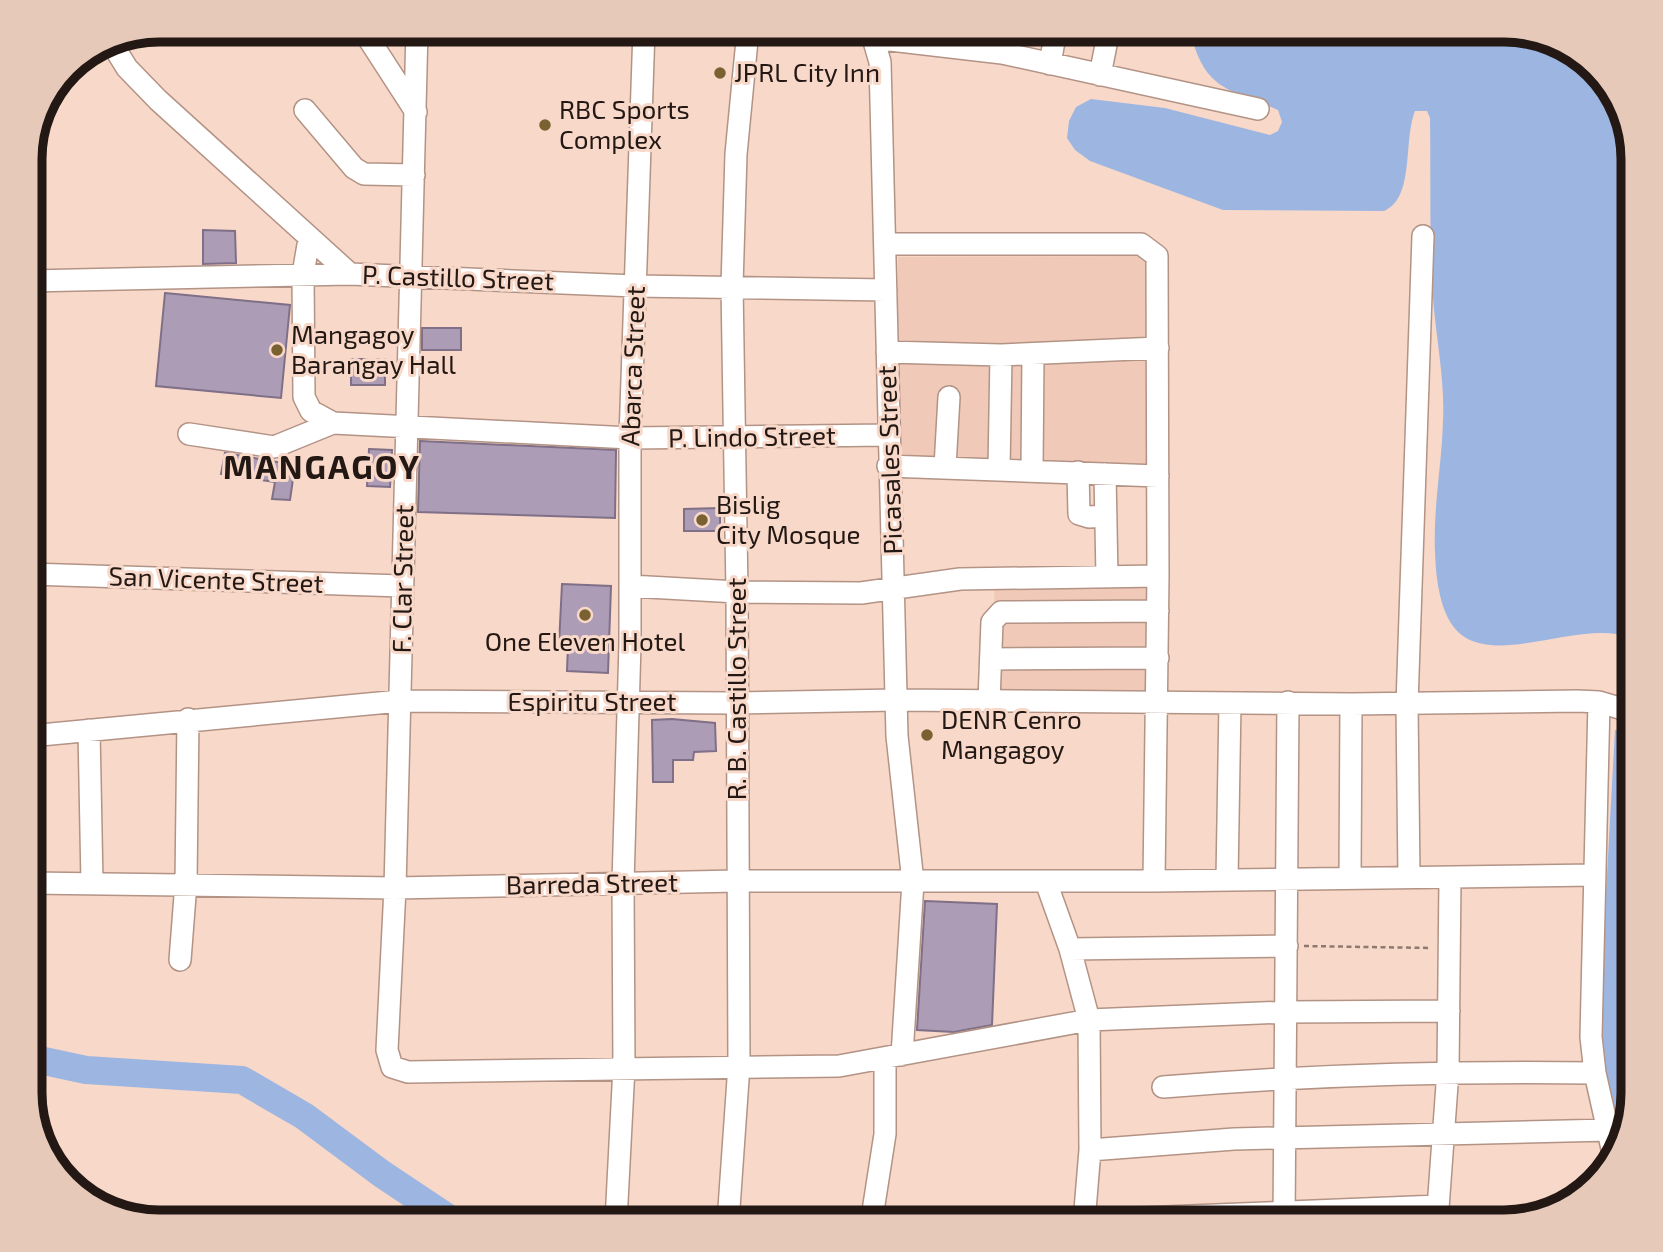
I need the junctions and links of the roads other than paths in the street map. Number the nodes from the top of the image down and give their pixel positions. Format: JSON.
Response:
{"nodes":[{"id":1,"x":371,"y":42,"type":"edge"},
{"id":2,"x":417,"y":42,"type":"edge"},
{"id":3,"x":644,"y":42,"type":"edge"},
{"id":4,"x":747,"y":42,"type":"edge"},
{"id":5,"x":871,"y":42,"type":"edge"},
{"id":6,"x":924,"y":42,"type":"edge"},
{"id":7,"x":1004,"y":42,"type":"edge"},
{"id":8,"x":1054,"y":42,"type":"edge"},
{"id":9,"x":1107,"y":42,"type":"edge"},
{"id":10,"x":116,"y":50,"type":"edge"},
{"id":11,"x":1002,"y":53,"type":"junction"},
{"id":12,"x":1050,"y":64,"type":"junction"},
{"id":13,"x":1100,"y":75,"type":"junction"},
{"id":14,"x":1258,"y":109,"type":"dead end"},
{"id":15,"x":305,"y":110,"type":"dead end"},
{"id":16,"x":416,"y":112,"type":"junction"},
{"id":17,"x":414,"y":175,"type":"junction"},
{"id":18,"x":1423,"y":236,"type":"dead end"},
{"id":19,"x":309,"y":240,"type":"junction"},
{"id":20,"x":887,"y":244,"type":"junction"},
{"id":21,"x":303,"y":274,"type":"junction"},
{"id":22,"x":350,"y":274,"type":"junction"},
{"id":23,"x":411,"y":275,"type":"junction"},
{"id":24,"x":42,"y":281,"type":"edge"},
{"id":25,"x":635,"y":286,"type":"junction"},
{"id":26,"x":732,"y":286,"type":"junction"},
{"id":27,"x":886,"y":290,"type":"junction"},
{"id":28,"x":1158,"y":348,"type":"junction"},
{"id":29,"x":887,"y":352,"type":"junction"},
{"id":30,"x":1033,"y":354,"type":"junction"},
{"id":31,"x":1002,"y":355,"type":"junction"},
{"id":32,"x":949,"y":397,"type":"dead end"},
{"id":33,"x":333,"y":423,"type":"junction"},
{"id":34,"x":406,"y":426,"type":"junction"},
{"id":35,"x":189,"y":434,"type":"dead end"},
{"id":36,"x":888,"y":435,"type":"junction"},
{"id":37,"x":631,"y":438,"type":"junction"},
{"id":38,"x":736,"y":439,"type":"junction"},
{"id":39,"x":888,"y":466,"type":"junction"},
{"id":40,"x":946,"y":467,"type":"junction"},
{"id":41,"x":999,"y":469,"type":"junction"},
{"id":42,"x":1032,"y":470,"type":"junction"},
{"id":43,"x":1078,"y":472,"type":"junction"},
{"id":44,"x":1105,"y":474,"type":"junction"},
{"id":45,"x":1158,"y":476,"type":"junction"},
{"id":46,"x":1106,"y":516,"type":"junction"},
{"id":47,"x":42,"y":573,"type":"edge"},
{"id":48,"x":1158,"y":576,"type":"junction"},
{"id":49,"x":1107,"y":577,"type":"junction"},
{"id":50,"x":402,"y":586,"type":"junction"},
{"id":51,"x":630,"y":586,"type":"junction"},
{"id":52,"x":894,"y":589,"type":"junction"},
{"id":53,"x":737,"y":592,"type":"junction"},
{"id":54,"x":1158,"y":611,"type":"junction"},
{"id":55,"x":1158,"y":658,"type":"junction"},
{"id":56,"x":991,"y":659,"type":"junction"},
{"id":57,"x":895,"y":700,"type":"junction"},
{"id":58,"x":400,"y":701,"type":"junction"},
{"id":59,"x":989,"y":701,"type":"junction"},
{"id":60,"x":629,"y":702,"type":"junction"},
{"id":61,"x":1156,"y":702,"type":"junction"},
{"id":62,"x":1288,"y":702,"type":"junction"},
{"id":63,"x":1599,"y":702,"type":"junction"},
{"id":64,"x":736,"y":703,"type":"junction"},
{"id":65,"x":1230,"y":703,"type":"junction"},
{"id":66,"x":1351,"y":704,"type":"junction"},
{"id":67,"x":1407,"y":704,"type":"junction"},
{"id":68,"x":1621,"y":708,"type":"edge"},
{"id":69,"x":188,"y":719,"type":"junction"},
{"id":70,"x":89,"y":730,"type":"junction"},
{"id":71,"x":42,"y":735,"type":"edge"},
{"id":72,"x":1594,"y":875,"type":"junction"},
{"id":73,"x":1409,"y":877,"type":"junction"},
{"id":74,"x":1350,"y":878,"type":"junction"},
{"id":75,"x":1450,"y":878,"type":"junction"},
{"id":76,"x":1227,"y":879,"type":"junction"},
{"id":77,"x":1288,"y":879,"type":"junction"},
{"id":78,"x":737,"y":881,"type":"junction"},
{"id":79,"x":1154,"y":881,"type":"junction"},
{"id":80,"x":913,"y":882,"type":"junction"},
{"id":81,"x":1046,"y":882,"type":"junction"},
{"id":82,"x":42,"y":883,"type":"edge"},
{"id":83,"x":93,"y":883,"type":"junction"},
{"id":84,"x":186,"y":883,"type":"junction"},
{"id":85,"x":623,"y":883,"type":"junction"},
{"id":86,"x":395,"y":888,"type":"junction"},
{"id":87,"x":1287,"y":946,"type":"junction"},
{"id":88,"x":1070,"y":949,"type":"junction"},
{"id":89,"x":180,"y":960,"type":"dead end"},
{"id":90,"x":1449,"y":1011,"type":"junction"},
{"id":91,"x":1287,"y":1012,"type":"junction"},
{"id":92,"x":1089,"y":1020,"type":"junction"},
{"id":93,"x":894,"y":1057,"type":"junction"},
{"id":94,"x":739,"y":1066,"type":"junction"},
{"id":95,"x":624,"y":1067,"type":"junction"},
{"id":96,"x":1448,"y":1071,"type":"junction"},
{"id":97,"x":1595,"y":1073,"type":"junction"},
{"id":98,"x":1286,"y":1076,"type":"junction"},
{"id":99,"x":1163,"y":1087,"type":"dead end"},
{"id":100,"x":1609,"y":1130,"type":"junction"},
{"id":101,"x":1444,"y":1132,"type":"junction"},
{"id":102,"x":1286,"y":1138,"type":"junction"},
{"id":103,"x":1611,"y":1141,"type":"edge"},
{"id":104,"x":1090,"y":1150,"type":"junction"},
{"id":105,"x":617,"y":1210,"type":"edge"},
{"id":106,"x":729,"y":1210,"type":"edge"},
{"id":107,"x":873,"y":1210,"type":"edge"},
{"id":108,"x":1085,"y":1210,"type":"edge"},
{"id":109,"x":1284,"y":1210,"type":"edge"},
{"id":110,"x":1438,"y":1210,"type":"edge"}],
"edges":[{"from":1,"to":16,"type":"street"},
{"from":2,"to":16,"type":"street","name":"F. Clar Street"},
{"from":3,"to":25,"type":"street","name":"Abarca Street"},
{"from":4,"to":26,"type":"street","name":"R. B. Castillo Street"},
{"from":5,"to":20,"type":"street","name":"Picasales Street"},
{"from":6,"to":11,"type":"street"},
{"from":7,"to":11,"type":"street"},
{"from":8,"to":12,"type":"street"},
{"from":9,"to":13,"type":"street"},
{"from":10,"to":19,"type":"street"},
{"from":11,"to":12,"type":"street"},
{"from":12,"to":13,"type":"street"},
{"from":13,"to":14,"type":"street"},
{"from":15,"to":17,"type":"street"},
{"from":16,"to":17,"type":"street","name":"F. Clar Street"},
{"from":17,"to":23,"type":"street","name":"F. Clar Street"},
{"from":18,"to":67,"type":"street"},
{"from":19,"to":21,"type":"street"},
{"from":19,"to":22,"type":"street"},
{"from":20,"to":27,"type":"street","name":"Picasales Street"},
{"from":20,"to":28,"type":"street"},
{"from":21,"to":22,"type":"street","name":"P. Castillo Street"},
{"from":21,"to":24,"type":"street","name":"P. Castillo Street"},
{"from":21,"to":33,"type":"street"},
{"from":22,"to":23,"type":"street","name":"P. Castillo Street"},
{"from":23,"to":25,"type":"street","name":"P. Castillo Street"},
{"from":23,"to":34,"type":"street","name":"F. Clar Street"},
{"from":25,"to":26,"type":"street","name":"P. Castillo Street"},
{"from":25,"to":37,"type":"street","name":"Abarca Street"},
{"from":26,"to":27,"type":"street","name":"P. Castillo Street"},
{"from":26,"to":38,"type":"street","name":"R. B. Castillo Street"},
{"from":27,"to":29,"type":"street","name":"Picasales Street"},
{"from":28,"to":30,"type":"street"},
{"from":28,"to":45,"type":"street"},
{"from":29,"to":31,"type":"street"},
{"from":29,"to":36,"type":"street","name":"Picasales Street"},
{"from":30,"to":31,"type":"street"},
{"from":30,"to":42,"type":"street"},
{"from":31,"to":41,"type":"street"},
{"from":32,"to":40,"type":"street"},
{"from":33,"to":34,"type":"street","name":"P. Lindo Street"},
{"from":33,"to":35,"type":"street"},
{"from":34,"to":37,"type":"street","name":"P. Lindo Street"},
{"from":34,"to":50,"type":"street","name":"F. Clar Street"},
{"from":36,"to":38,"type":"street","name":"P. Lindo Street"},
{"from":36,"to":39,"type":"street","name":"Picasales Street"},
{"from":37,"to":38,"type":"street","name":"P. Lindo Street"},
{"from":37,"to":51,"type":"street","name":"Abarca Street"},
{"from":38,"to":53,"type":"street","name":"R. B. Castillo Street"},
{"from":39,"to":40,"type":"street"},
{"from":39,"to":52,"type":"street","name":"Picasales Street"},
{"from":40,"to":41,"type":"street"},
{"from":41,"to":42,"type":"street"},
{"from":42,"to":43,"type":"street"},
{"from":43,"to":44,"type":"street"},
{"from":43,"to":46,"type":"street"},
{"from":44,"to":45,"type":"street"},
{"from":44,"to":46,"type":"street"},
{"from":45,"to":48,"type":"street"},
{"from":46,"to":49,"type":"street"},
{"from":47,"to":50,"type":"street","name":"San Vicente Street"},
{"from":48,"to":49,"type":"street"},
{"from":48,"to":54,"type":"street"},
{"from":49,"to":52,"type":"street"},
{"from":50,"to":58,"type":"street","name":"F. Clar Street"},
{"from":51,"to":53,"type":"street"},
{"from":51,"to":60,"type":"street","name":"Abarca Street"},
{"from":52,"to":53,"type":"street"},
{"from":52,"to":57,"type":"street","name":"Picasales Street"},
{"from":53,"to":64,"type":"street","name":"R. B. Castillo Street"},
{"from":54,"to":55,"type":"street"},
{"from":54,"to":56,"type":"street"},
{"from":55,"to":56,"type":"street"},
{"from":55,"to":61,"type":"street"},
{"from":56,"to":59,"type":"street"},
{"from":57,"to":59,"type":"street","name":"Espiritu Street"},
{"from":57,"to":64,"type":"street","name":"Espiritu Street"},
{"from":57,"to":80,"type":"street","name":"Picasales Street"},
{"from":58,"to":60,"type":"street","name":"Espiritu Street"},
{"from":58,"to":69,"type":"street","name":"Espiritu Street"},
{"from":58,"to":86,"type":"street","name":"F. Clar Street"},
{"from":59,"to":61,"type":"street","name":"Espiritu Street"},
{"from":60,"to":64,"type":"street","name":"Espiritu Street"},
{"from":60,"to":85,"type":"street","name":"Abarca Street"},
{"from":61,"to":65,"type":"street","name":"Espiritu Street"},
{"from":61,"to":79,"type":"street"},
{"from":62,"to":65,"type":"street","name":"Espiritu Street"},
{"from":62,"to":66,"type":"street","name":"Espiritu Street"},
{"from":62,"to":77,"type":"street"},
{"from":63,"to":67,"type":"street","name":"Espiritu Street"},
{"from":63,"to":68,"type":"street","name":"Espiritu Street"},
{"from":63,"to":72,"type":"street"},
{"from":64,"to":78,"type":"street","name":"R. B. Castillo Street"},
{"from":65,"to":76,"type":"street"},
{"from":66,"to":67,"type":"street","name":"Espiritu Street"},
{"from":66,"to":74,"type":"street"},
{"from":67,"to":73,"type":"street"},
{"from":69,"to":70,"type":"street","name":"Espiritu Street"},
{"from":69,"to":84,"type":"street"},
{"from":70,"to":71,"type":"street","name":"Espiritu Street"},
{"from":70,"to":83,"type":"street"},
{"from":72,"to":75,"type":"street","name":"Barreda Street"},
{"from":72,"to":97,"type":"street"},
{"from":73,"to":74,"type":"street","name":"Barreda Street"},
{"from":73,"to":75,"type":"street","name":"Barreda Street"},
{"from":74,"to":77,"type":"street","name":"Barreda Street"},
{"from":75,"to":90,"type":"street"},
{"from":76,"to":77,"type":"street","name":"Barreda Street"},
{"from":76,"to":79,"type":"street","name":"Barreda Street"},
{"from":77,"to":87,"type":"street"},
{"from":78,"to":80,"type":"street","name":"Barreda Street"},
{"from":78,"to":85,"type":"street","name":"Barreda Street"},
{"from":78,"to":94,"type":"street","name":"R. B. Castillo Street"},
{"from":79,"to":81,"type":"street","name":"Barreda Street"},
{"from":80,"to":81,"type":"street","name":"Barreda Street"},
{"from":80,"to":93,"type":"street","name":"Picasales Street"},
{"from":81,"to":88,"type":"street"},
{"from":82,"to":83,"type":"street","name":"Barreda Street"},
{"from":83,"to":84,"type":"street","name":"Barreda Street"},
{"from":84,"to":86,"type":"street","name":"Barreda Street"},
{"from":84,"to":89,"type":"street"},
{"from":85,"to":86,"type":"street","name":"Barreda Street"},
{"from":85,"to":95,"type":"street","name":"Abarca Street"},
{"from":86,"to":95,"type":"street","name":"F. Clar Street"},
{"from":87,"to":88,"type":"street"},
{"from":87,"to":91,"type":"street"},
{"from":88,"to":92,"type":"street"},
{"from":90,"to":91,"type":"street"},
{"from":90,"to":96,"type":"street"},
{"from":91,"to":92,"type":"street"},
{"from":91,"to":98,"type":"street"},
{"from":92,"to":93,"type":"street"},
{"from":92,"to":104,"type":"street"},
{"from":93,"to":94,"type":"street"},
{"from":93,"to":107,"type":"street","name":"Picasales Street"},
{"from":94,"to":95,"type":"street"},
{"from":94,"to":106,"type":"street","name":"R. B. Castillo Street"},
{"from":95,"to":105,"type":"street","name":"Abarca Street"},
{"from":96,"to":97,"type":"street"},
{"from":96,"to":98,"type":"street"},
{"from":96,"to":101,"type":"street"},
{"from":97,"to":100,"type":"street"},
{"from":98,"to":99,"type":"street"},
{"from":98,"to":102,"type":"street"},
{"from":100,"to":101,"type":"street"},
{"from":100,"to":103,"type":"street"},
{"from":101,"to":102,"type":"street"},
{"from":101,"to":110,"type":"street"},
{"from":102,"to":104,"type":"street"},
{"from":102,"to":109,"type":"street"},
{"from":104,"to":108,"type":"street"}]}
